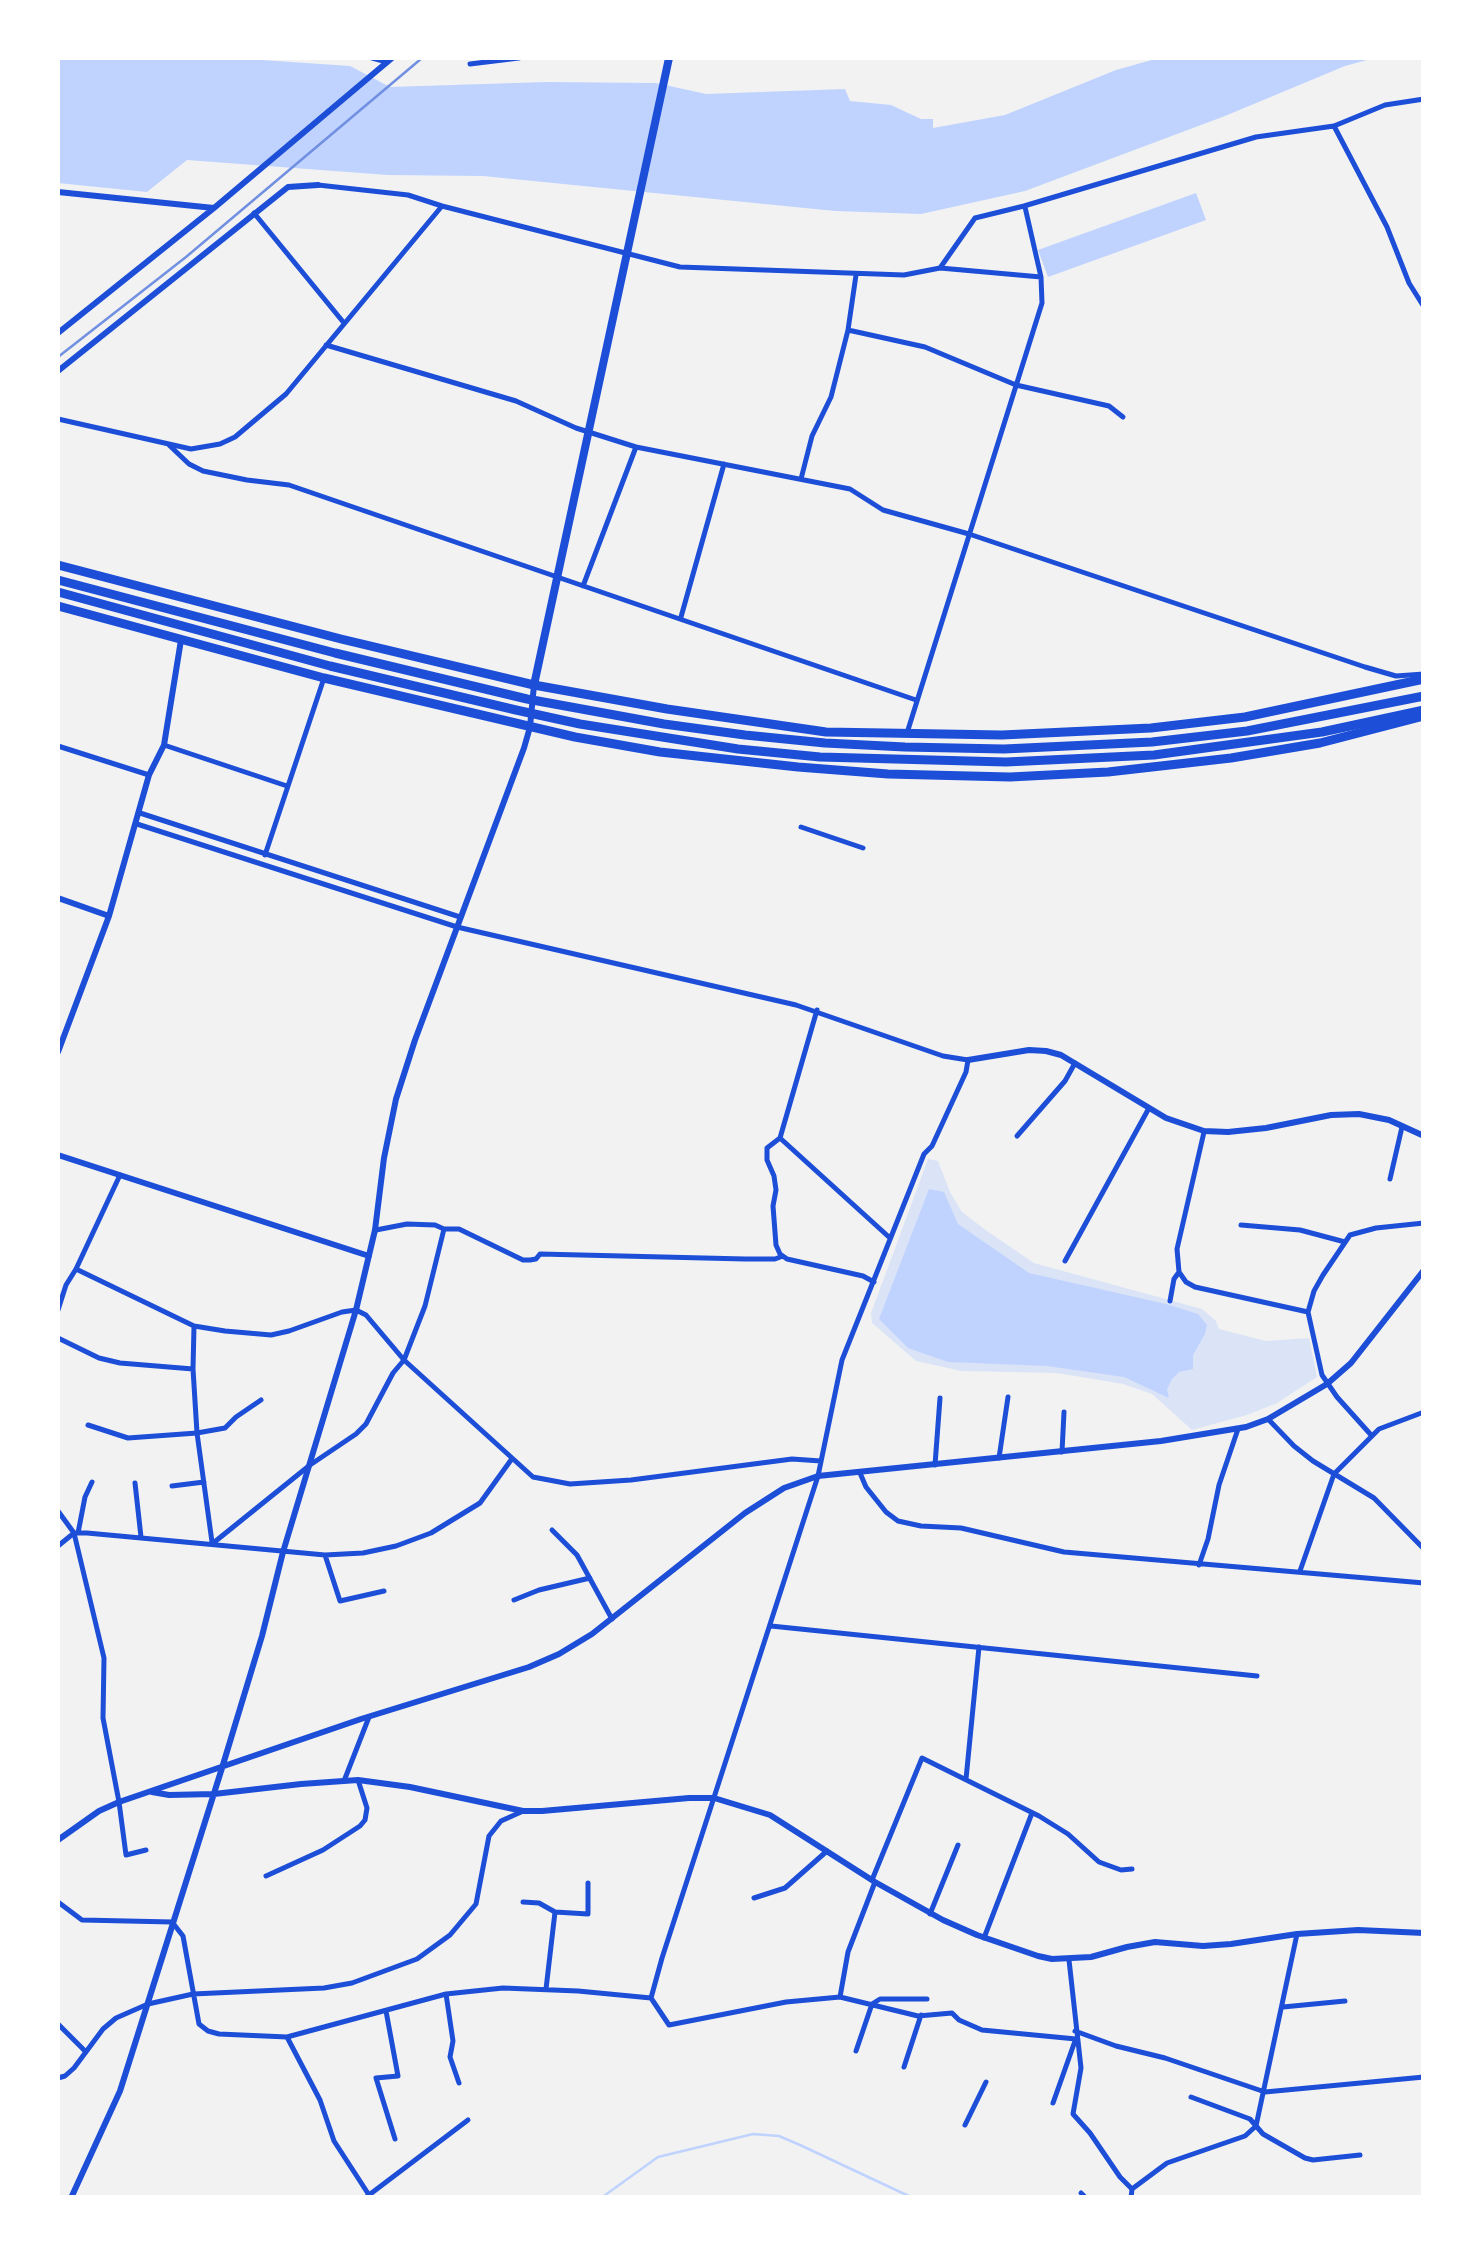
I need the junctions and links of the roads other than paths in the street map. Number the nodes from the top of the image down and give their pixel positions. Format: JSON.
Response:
{"nodes":[{"id":1,"x":372,"y":58,"type":"edge"},
{"id":2,"x":508,"y":58,"type":"edge"},
{"id":3,"x":519,"y":58,"type":"edge"},
{"id":4,"x":669,"y":59,"type":"edge"},
{"id":5,"x":389,"y":60,"type":"edge"},
{"id":6,"x":470,"y":64,"type":"dead end"},
{"id":7,"x":1424,"y":99,"type":"edge"},
{"id":8,"x":1334,"y":126,"type":"junction"},
{"id":9,"x":318,"y":185,"type":"joint"},
{"id":10,"x":58,"y":192,"type":"edge"},
{"id":11,"x":442,"y":206,"type":"junction"},
{"id":12,"x":1024,"y":206,"type":"junction"},
{"id":13,"x":214,"y":208,"type":"junction"},
{"id":14,"x":254,"y":214,"type":"junction"},
{"id":15,"x":627,"y":252,"type":"junction"},
{"id":16,"x":940,"y":268,"type":"junction"},
{"id":17,"x":856,"y":274,"type":"junction"},
{"id":18,"x":1041,"y":277,"type":"junction"},
{"id":19,"x":1424,"y":306,"type":"edge"},
{"id":20,"x":344,"y":324,"type":"junction"},
{"id":21,"x":848,"y":330,"type":"junction"},
{"id":22,"x":58,"y":333,"type":"edge"},
{"id":23,"x":326,"y":345,"type":"junction"},
{"id":24,"x":58,"y":371,"type":"edge"},
{"id":25,"x":1016,"y":385,"type":"junction"},
{"id":26,"x":1123,"y":417,"type":"dead end"},
{"id":27,"x":58,"y":419,"type":"edge"},
{"id":28,"x":589,"y":432,"type":"junction"},
{"id":29,"x":169,"y":445,"type":"junction"},
{"id":30,"x":636,"y":447,"type":"junction"},
{"id":31,"x":724,"y":464,"type":"junction"},
{"id":32,"x":801,"y":479,"type":"junction"},
{"id":33,"x":969,"y":534,"type":"junction"},
{"id":34,"x":58,"y":565,"type":"edge"},
{"id":35,"x":556,"y":577,"type":"junction"},
{"id":36,"x":58,"y":580,"type":"edge"},
{"id":37,"x":584,"y":586,"type":"junction"},
{"id":38,"x":58,"y":592,"type":"edge"},
{"id":39,"x":58,"y":606,"type":"edge"},
{"id":40,"x":681,"y":617,"type":"junction"},
{"id":41,"x":182,"y":640,"type":"junction"},
{"id":42,"x":1424,"y":677,"type":"edge"},
{"id":43,"x":324,"y":678,"type":"junction"},
{"id":44,"x":534,"y":685,"type":"junction"},
{"id":45,"x":1424,"y":696,"type":"edge"},
{"id":46,"x":916,"y":700,"type":"junction"},
{"id":47,"x":1424,"y":713,"type":"edge"},
{"id":48,"x":530,"y":727,"type":"junction"},
{"id":49,"x":908,"y":733,"type":"junction"},
{"id":50,"x":164,"y":745,"type":"junction"},
{"id":51,"x":58,"y":746,"type":"edge"},
{"id":52,"x":149,"y":775,"type":"junction"},
{"id":53,"x":287,"y":786,"type":"junction"},
{"id":54,"x":140,"y":814,"type":"junction"},
{"id":55,"x":136,"y":824,"type":"junction"},
{"id":56,"x":802,"y":826,"type":"dead end"},
{"id":57,"x":863,"y":848,"type":"dead end"},
{"id":58,"x":265,"y":855,"type":"junction"},
{"id":59,"x":262,"y":865,"type":"junction"},
{"id":60,"x":58,"y":898,"type":"edge"},
{"id":61,"x":109,"y":916,"type":"junction"},
{"id":62,"x":461,"y":917,"type":"junction"},
{"id":63,"x":457,"y":927,"type":"junction"},
{"id":64,"x":817,"y":1010,"type":"junction"},
{"id":65,"x":58,"y":1052,"type":"edge"},
{"id":66,"x":968,"y":1060,"type":"junction"},
{"id":67,"x":1075,"y":1063,"type":"junction"},
{"id":68,"x":1149,"y":1108,"type":"junction"},
{"id":69,"x":1402,"y":1126,"type":"junction"},
{"id":70,"x":1204,"y":1132,"type":"junction"},
{"id":71,"x":1017,"y":1136,"type":"dead end"},
{"id":72,"x":1424,"y":1136,"type":"edge"},
{"id":73,"x":780,"y":1138,"type":"junction"},
{"id":74,"x":58,"y":1155,"type":"edge"},
{"id":75,"x":120,"y":1175,"type":"junction"},
{"id":76,"x":1390,"y":1179,"type":"dead end"},
{"id":77,"x":1424,"y":1223,"type":"edge"},
{"id":78,"x":1241,"y":1225,"type":"dead end"},
{"id":79,"x":444,"y":1229,"type":"junction"},
{"id":80,"x":375,"y":1230,"type":"junction"},
{"id":81,"x":890,"y":1238,"type":"junction"},
{"id":82,"x":1345,"y":1242,"type":"junction"},
{"id":83,"x":369,"y":1256,"type":"junction"},
{"id":84,"x":782,"y":1256,"type":"junction"},
{"id":85,"x":1065,"y":1261,"type":"dead end"},
{"id":86,"x":76,"y":1269,"type":"junction"},
{"id":87,"x":1424,"y":1270,"type":"edge"},
{"id":88,"x":1180,"y":1272,"type":"junction"},
{"id":89,"x":874,"y":1282,"type":"junction"},
{"id":90,"x":1170,"y":1302,"type":"dead end"},
{"id":91,"x":58,"y":1310,"type":"edge"},
{"id":92,"x":356,"y":1310,"type":"junction"},
{"id":93,"x":1308,"y":1312,"type":"junction"},
{"id":94,"x":194,"y":1326,"type":"junction"},
{"id":95,"x":58,"y":1338,"type":"edge"},
{"id":96,"x":404,"y":1360,"type":"junction"},
{"id":97,"x":193,"y":1370,"type":"junction"},
{"id":98,"x":1327,"y":1384,"type":"junction"},
{"id":99,"x":1008,"y":1397,"type":"dead end"},
{"id":100,"x":940,"y":1398,"type":"dead end"},
{"id":101,"x":261,"y":1400,"type":"dead end"},
{"id":102,"x":1064,"y":1412,"type":"dead end"},
{"id":103,"x":1424,"y":1412,"type":"edge"},
{"id":104,"x":1268,"y":1419,"type":"junction"},
{"id":105,"x":88,"y":1425,"type":"dead end"},
{"id":106,"x":1238,"y":1429,"type":"junction"},
{"id":107,"x":197,"y":1433,"type":"junction"},
{"id":108,"x":1372,"y":1436,"type":"junction"},
{"id":109,"x":1062,"y":1452,"type":"junction"},
{"id":110,"x":998,"y":1458,"type":"junction"},
{"id":111,"x":512,"y":1460,"type":"junction"},
{"id":112,"x":820,"y":1461,"type":"junction"},
{"id":113,"x":310,"y":1465,"type":"junction"},
{"id":114,"x":935,"y":1465,"type":"junction"},
{"id":115,"x":860,"y":1473,"type":"junction"},
{"id":116,"x":1334,"y":1474,"type":"junction"},
{"id":117,"x":818,"y":1476,"type":"junction"},
{"id":118,"x":92,"y":1482,"type":"dead end"},
{"id":119,"x":204,"y":1482,"type":"junction"},
{"id":120,"x":135,"y":1484,"type":"dead end"},
{"id":121,"x":172,"y":1486,"type":"dead end"},
{"id":122,"x":58,"y":1512,"type":"edge"},
{"id":123,"x":552,"y":1530,"type":"dead end"},
{"id":124,"x":76,"y":1533,"type":"junction"},
{"id":125,"x":140,"y":1537,"type":"junction"},
{"id":126,"x":212,"y":1544,"type":"junction"},
{"id":127,"x":58,"y":1546,"type":"edge"},
{"id":128,"x":1424,"y":1548,"type":"edge"},
{"id":129,"x":283,"y":1552,"type":"junction"},
{"id":130,"x":324,"y":1555,"type":"junction"},
{"id":131,"x":1199,"y":1565,"type":"junction"},
{"id":132,"x":1300,"y":1571,"type":"junction"},
{"id":133,"x":590,"y":1578,"type":"junction"},
{"id":134,"x":1424,"y":1583,"type":"edge"},
{"id":135,"x":384,"y":1591,"type":"dead end"},
{"id":136,"x":514,"y":1600,"type":"dead end"},
{"id":137,"x":612,"y":1619,"type":"junction"},
{"id":138,"x":771,"y":1626,"type":"junction"},
{"id":139,"x":979,"y":1648,"type":"junction"},
{"id":140,"x":1257,"y":1676,"type":"dead end"},
{"id":141,"x":370,"y":1717,"type":"junction"},
{"id":142,"x":222,"y":1768,"type":"junction"},
{"id":143,"x":966,"y":1779,"type":"junction"},
{"id":144,"x":358,"y":1780,"type":"junction"},
{"id":145,"x":344,"y":1781,"type":"junction"},
{"id":146,"x":150,"y":1791,"type":"junction"},
{"id":147,"x":214,"y":1794,"type":"junction"},
{"id":148,"x":714,"y":1798,"type":"junction"},
{"id":149,"x":120,"y":1802,"type":"junction"},
{"id":150,"x":523,"y":1811,"type":"junction"},
{"id":151,"x":1032,"y":1812,"type":"junction"},
{"id":152,"x":58,"y":1840,"type":"edge"},
{"id":153,"x":958,"y":1845,"type":"dead end"},
{"id":154,"x":146,"y":1850,"type":"dead end"},
{"id":155,"x":827,"y":1851,"type":"junction"},
{"id":156,"x":1132,"y":1869,"type":"dead end"},
{"id":157,"x":266,"y":1876,"type":"dead end"},
{"id":158,"x":874,"y":1881,"type":"junction"},
{"id":159,"x":588,"y":1883,"type":"dead end"},
{"id":160,"x":754,"y":1898,"type":"dead end"},
{"id":161,"x":58,"y":1902,"type":"edge"},
{"id":162,"x":523,"y":1902,"type":"dead end"},
{"id":163,"x":555,"y":1912,"type":"junction"},
{"id":164,"x":930,"y":1914,"type":"junction"},
{"id":165,"x":172,"y":1922,"type":"junction"},
{"id":166,"x":1298,"y":1934,"type":"junction"},
{"id":167,"x":1424,"y":1934,"type":"edge"},
{"id":168,"x":984,"y":1938,"type":"junction"},
{"id":169,"x":1069,"y":1960,"type":"junction"},
{"id":170,"x":546,"y":1989,"type":"junction"},
{"id":171,"x":192,"y":1994,"type":"junction"},
{"id":172,"x":446,"y":1994,"type":"junction"},
{"id":173,"x":840,"y":1997,"type":"junction"},
{"id":174,"x":652,"y":1998,"type":"junction"},
{"id":175,"x":926,"y":1999,"type":"dead end"},
{"id":176,"x":1346,"y":2001,"type":"dead end"},
{"id":177,"x":148,"y":2004,"type":"junction"},
{"id":178,"x":872,"y":2004,"type":"junction"},
{"id":179,"x":1282,"y":2007,"type":"junction"},
{"id":180,"x":386,"y":2011,"type":"junction"},
{"id":181,"x":920,"y":2016,"type":"junction"},
{"id":182,"x":58,"y":2024,"type":"edge"},
{"id":183,"x":1076,"y":2035,"type":"junction"},
{"id":184,"x":287,"y":2037,"type":"junction"},
{"id":185,"x":856,"y":2051,"type":"dead end"},
{"id":186,"x":86,"y":2052,"type":"junction"},
{"id":187,"x":904,"y":2067,"type":"dead end"},
{"id":188,"x":1424,"y":2077,"type":"edge"},
{"id":189,"x":58,"y":2078,"type":"edge"},
{"id":190,"x":986,"y":2082,"type":"dead end"},
{"id":191,"x":459,"y":2083,"type":"dead end"},
{"id":192,"x":1265,"y":2092,"type":"junction"},
{"id":193,"x":1192,"y":2097,"type":"dead end"},
{"id":194,"x":1053,"y":2103,"type":"dead end"},
{"id":195,"x":468,"y":2120,"type":"dead end"},
{"id":196,"x":965,"y":2126,"type":"dead end"},
{"id":197,"x":1256,"y":2126,"type":"junction"},
{"id":198,"x":395,"y":2139,"type":"dead end"},
{"id":199,"x":1360,"y":2155,"type":"dead end"},
{"id":200,"x":1132,"y":2188,"type":"junction"},
{"id":201,"x":367,"y":2196,"type":"edge"},
{"id":202,"x":70,"y":2198,"type":"edge"},
{"id":203,"x":1131,"y":2198,"type":"edge"}],
"edges":[{"from":1,"to":5,"type":"street"},
{"from":2,"to":3,"type":"street"},
{"from":2,"to":6,"type":"street"},
{"from":4,"to":15,"type":"main road"},
{"from":5,"to":13,"type":"street"},
{"from":7,"to":8,"type":"street"},
{"from":8,"to":12,"type":"street"},
{"from":8,"to":19,"type":"street"},
{"from":9,"to":11,"type":"street"},
{"from":9,"to":14,"type":"street"},
{"from":10,"to":13,"type":"street"},
{"from":11,"to":15,"type":"street"},
{"from":11,"to":20,"type":"street"},
{"from":12,"to":16,"type":"street"},
{"from":12,"to":18,"type":"street"},
{"from":13,"to":22,"type":"street"},
{"from":14,"to":20,"type":"street"},
{"from":14,"to":24,"type":"street"},
{"from":15,"to":17,"type":"street"},
{"from":15,"to":28,"type":"main road"},
{"from":16,"to":17,"type":"street"},
{"from":16,"to":18,"type":"street"},
{"from":17,"to":21,"type":"street"},
{"from":18,"to":25,"type":"street"},
{"from":20,"to":23,"type":"street"},
{"from":21,"to":25,"type":"street"},
{"from":21,"to":32,"type":"street"},
{"from":23,"to":28,"type":"street"},
{"from":23,"to":29,"type":"street"},
{"from":25,"to":26,"type":"street"},
{"from":25,"to":33,"type":"street"},
{"from":27,"to":29,"type":"street"},
{"from":28,"to":30,"type":"street"},
{"from":28,"to":35,"type":"main road"},
{"from":29,"to":35,"type":"street"},
{"from":30,"to":31,"type":"street"},
{"from":30,"to":37,"type":"street"},
{"from":31,"to":32,"type":"street"},
{"from":31,"to":40,"type":"street"},
{"from":32,"to":33,"type":"street"},
{"from":33,"to":42,"type":"street"},
{"from":33,"to":46,"type":"street"},
{"from":34,"to":44,"type":"highway"},
{"from":35,"to":37,"type":"street"},
{"from":35,"to":44,"type":"main road"},
{"from":36,"to":45,"type":"highway"},
{"from":37,"to":40,"type":"street"},
{"from":38,"to":47,"type":"highway"},
{"from":39,"to":41,"type":"highway"},
{"from":40,"to":46,"type":"street"},
{"from":41,"to":43,"type":"highway"},
{"from":41,"to":50,"type":"street"},
{"from":42,"to":49,"type":"highway"},
{"from":43,"to":48,"type":"highway"},
{"from":43,"to":53,"type":"street"},
{"from":44,"to":48,"type":"street"},
{"from":44,"to":49,"type":"highway"},
{"from":46,"to":49,"type":"street"},
{"from":47,"to":48,"type":"highway"},
{"from":48,"to":62,"type":"street"},
{"from":50,"to":52,"type":"street"},
{"from":50,"to":53,"type":"street"},
{"from":51,"to":52,"type":"street"},
{"from":52,"to":54,"type":"street"},
{"from":53,"to":58,"type":"street"},
{"from":54,"to":55,"type":"street"},
{"from":54,"to":58,"type":"street"},
{"from":55,"to":59,"type":"street"},
{"from":55,"to":61,"type":"street"},
{"from":56,"to":57,"type":"street"},
{"from":58,"to":59,"type":"street"},
{"from":58,"to":62,"type":"street"},
{"from":59,"to":63,"type":"street"},
{"from":60,"to":61,"type":"street"},
{"from":61,"to":65,"type":"street"},
{"from":62,"to":63,"type":"street"},
{"from":63,"to":64,"type":"street"},
{"from":63,"to":80,"type":"street"},
{"from":64,"to":66,"type":"street"},
{"from":64,"to":73,"type":"street"},
{"from":66,"to":67,"type":"street"},
{"from":66,"to":81,"type":"street"},
{"from":67,"to":68,"type":"street"},
{"from":67,"to":71,"type":"street"},
{"from":68,"to":70,"type":"street"},
{"from":68,"to":85,"type":"street"},
{"from":69,"to":70,"type":"street"},
{"from":69,"to":72,"type":"street"},
{"from":69,"to":76,"type":"street"},
{"from":70,"to":88,"type":"street"},
{"from":73,"to":81,"type":"street"},
{"from":73,"to":84,"type":"street"},
{"from":74,"to":75,"type":"street"},
{"from":75,"to":83,"type":"street"},
{"from":75,"to":86,"type":"street"},
{"from":77,"to":82,"type":"street"},
{"from":78,"to":82,"type":"street"},
{"from":79,"to":80,"type":"street"},
{"from":79,"to":84,"type":"street"},
{"from":79,"to":96,"type":"street"},
{"from":80,"to":83,"type":"street"},
{"from":81,"to":89,"type":"street"},
{"from":82,"to":93,"type":"street"},
{"from":83,"to":92,"type":"street"},
{"from":84,"to":89,"type":"street"},
{"from":86,"to":91,"type":"street"},
{"from":86,"to":94,"type":"street"},
{"from":87,"to":98,"type":"street"},
{"from":88,"to":90,"type":"street"},
{"from":88,"to":93,"type":"street"},
{"from":89,"to":112,"type":"street"},
{"from":92,"to":94,"type":"street"},
{"from":92,"to":96,"type":"street"},
{"from":92,"to":113,"type":"street"},
{"from":93,"to":98,"type":"street"},
{"from":94,"to":97,"type":"street"},
{"from":95,"to":97,"type":"street"},
{"from":96,"to":111,"type":"street"},
{"from":96,"to":113,"type":"street"},
{"from":97,"to":107,"type":"street"},
{"from":98,"to":104,"type":"street"},
{"from":98,"to":108,"type":"street"},
{"from":99,"to":110,"type":"street"},
{"from":100,"to":114,"type":"street"},
{"from":101,"to":107,"type":"street"},
{"from":102,"to":109,"type":"street"},
{"from":103,"to":108,"type":"street"},
{"from":104,"to":106,"type":"street"},
{"from":104,"to":116,"type":"street"},
{"from":105,"to":107,"type":"street"},
{"from":106,"to":109,"type":"street"},
{"from":106,"to":131,"type":"street"},
{"from":107,"to":119,"type":"street"},
{"from":108,"to":116,"type":"street"},
{"from":109,"to":110,"type":"street"},
{"from":110,"to":114,"type":"street"},
{"from":111,"to":112,"type":"street"},
{"from":111,"to":130,"type":"street"},
{"from":112,"to":117,"type":"street"},
{"from":113,"to":126,"type":"street"},
{"from":113,"to":129,"type":"street"},
{"from":114,"to":115,"type":"street"},
{"from":115,"to":117,"type":"street"},
{"from":115,"to":131,"type":"street"},
{"from":116,"to":128,"type":"street"},
{"from":116,"to":132,"type":"street"},
{"from":117,"to":137,"type":"street"},
{"from":117,"to":138,"type":"street"},
{"from":118,"to":124,"type":"street"},
{"from":119,"to":121,"type":"street"},
{"from":119,"to":126,"type":"street"},
{"from":120,"to":125,"type":"street"},
{"from":122,"to":124,"type":"street"},
{"from":123,"to":133,"type":"street"},
{"from":124,"to":125,"type":"street"},
{"from":124,"to":127,"type":"street"},
{"from":124,"to":149,"type":"street"},
{"from":125,"to":126,"type":"street"},
{"from":126,"to":129,"type":"street"},
{"from":129,"to":130,"type":"street"},
{"from":129,"to":142,"type":"street"},
{"from":130,"to":135,"type":"street"},
{"from":131,"to":132,"type":"street"},
{"from":132,"to":134,"type":"street"},
{"from":133,"to":136,"type":"street"},
{"from":133,"to":137,"type":"street"},
{"from":137,"to":141,"type":"street"},
{"from":138,"to":139,"type":"street"},
{"from":138,"to":148,"type":"street"},
{"from":139,"to":140,"type":"street"},
{"from":139,"to":143,"type":"street"},
{"from":141,"to":142,"type":"street"},
{"from":141,"to":145,"type":"street"},
{"from":142,"to":146,"type":"street"},
{"from":142,"to":147,"type":"street"},
{"from":143,"to":151,"type":"street"},
{"from":143,"to":158,"type":"street"},
{"from":144,"to":145,"type":"street"},
{"from":144,"to":150,"type":"street"},
{"from":144,"to":157,"type":"street"},
{"from":145,"to":147,"type":"street"},
{"from":146,"to":147,"type":"street"},
{"from":146,"to":149,"type":"street"},
{"from":147,"to":165,"type":"street"},
{"from":148,"to":150,"type":"street"},
{"from":148,"to":155,"type":"street"},
{"from":148,"to":174,"type":"street"},
{"from":149,"to":152,"type":"street"},
{"from":149,"to":154,"type":"street"},
{"from":150,"to":171,"type":"street"},
{"from":151,"to":156,"type":"street"},
{"from":151,"to":168,"type":"street"},
{"from":153,"to":164,"type":"street"},
{"from":155,"to":158,"type":"street"},
{"from":155,"to":160,"type":"street"},
{"from":158,"to":164,"type":"street"},
{"from":158,"to":173,"type":"street"},
{"from":159,"to":163,"type":"street"},
{"from":161,"to":165,"type":"street"},
{"from":162,"to":163,"type":"street"},
{"from":163,"to":170,"type":"street"},
{"from":164,"to":168,"type":"street"},
{"from":165,"to":171,"type":"street"},
{"from":165,"to":177,"type":"street"},
{"from":166,"to":167,"type":"street"},
{"from":166,"to":169,"type":"street"},
{"from":166,"to":179,"type":"street"},
{"from":168,"to":169,"type":"street"},
{"from":169,"to":183,"type":"street"},
{"from":170,"to":172,"type":"street"},
{"from":170,"to":174,"type":"street"},
{"from":171,"to":177,"type":"street"},
{"from":171,"to":184,"type":"street"},
{"from":172,"to":180,"type":"street"},
{"from":172,"to":191,"type":"street"},
{"from":173,"to":174,"type":"street"},
{"from":173,"to":178,"type":"street"},
{"from":175,"to":178,"type":"street"},
{"from":176,"to":179,"type":"street"},
{"from":177,"to":186,"type":"street"},
{"from":177,"to":202,"type":"street"},
{"from":178,"to":181,"type":"street"},
{"from":178,"to":185,"type":"street"},
{"from":179,"to":192,"type":"street"},
{"from":180,"to":184,"type":"street"},
{"from":180,"to":198,"type":"street"},
{"from":181,"to":183,"type":"street"},
{"from":181,"to":187,"type":"street"},
{"from":182,"to":186,"type":"street"},
{"from":183,"to":192,"type":"street"},
{"from":183,"to":194,"type":"street"},
{"from":183,"to":200,"type":"street"},
{"from":184,"to":201,"type":"street"},
{"from":186,"to":189,"type":"street"},
{"from":188,"to":192,"type":"street"},
{"from":190,"to":196,"type":"street"},
{"from":192,"to":197,"type":"street"},
{"from":193,"to":197,"type":"street"},
{"from":195,"to":201,"type":"street"},
{"from":197,"to":199,"type":"street"},
{"from":197,"to":200,"type":"street"},
{"from":200,"to":203,"type":"street"}]}
